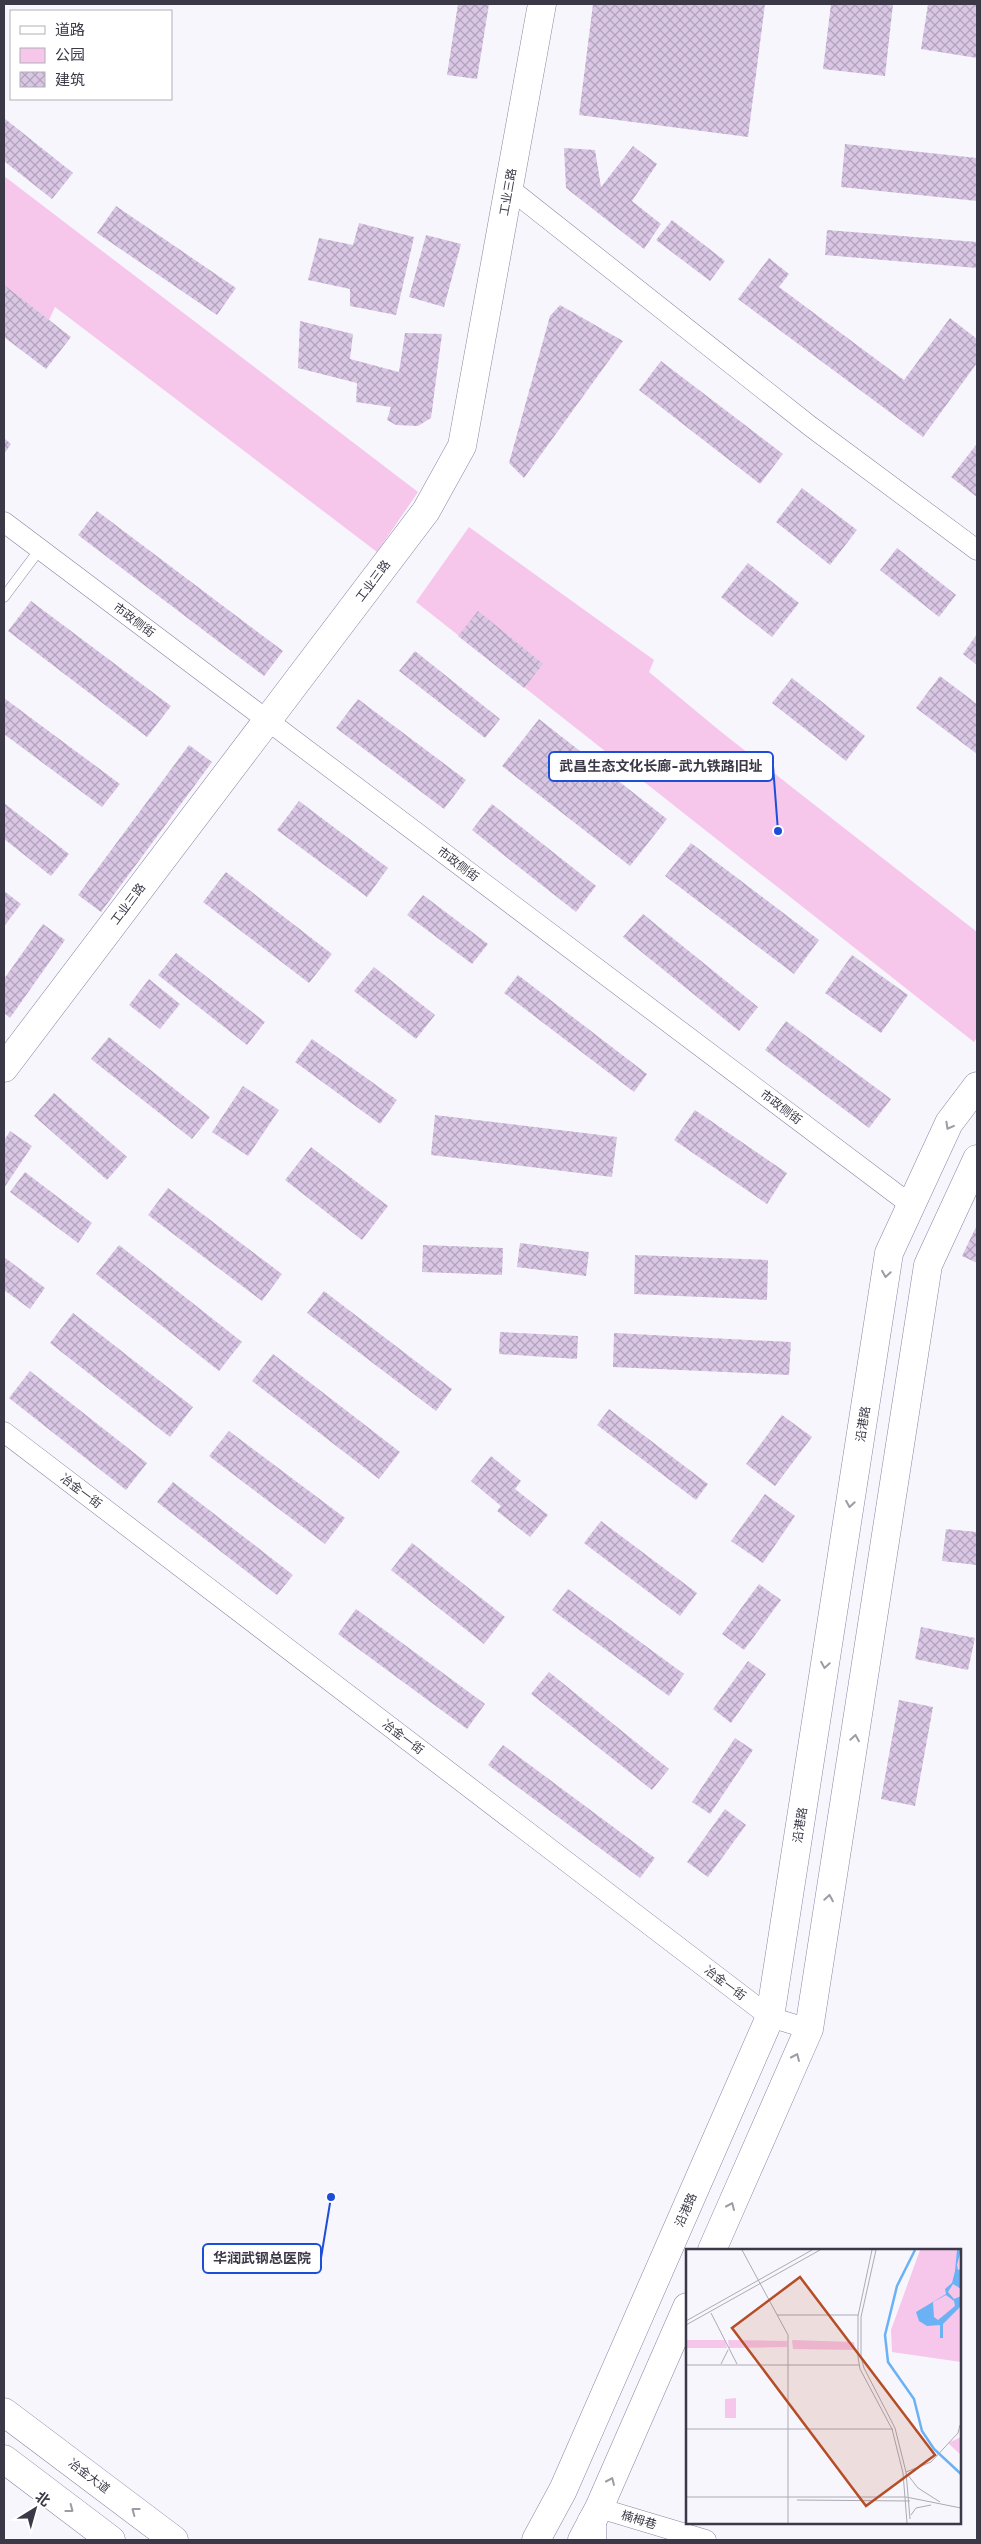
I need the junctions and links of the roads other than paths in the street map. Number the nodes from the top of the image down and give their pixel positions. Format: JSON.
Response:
{"nodes":[{"id":1,"x":542,"y":4,"type":"edge"},
{"id":2,"x":509,"y":188,"type":"junction"},
{"id":3,"x":4,"y":522,"type":"edge"},
{"id":4,"x":40,"y":550,"type":"junction"},
{"id":5,"x":977,"y":550,"type":"edge"},
{"id":6,"x":4,"y":598,"type":"edge"},
{"id":7,"x":267,"y":720,"type":"junction"},
{"id":8,"x":4,"y":1068,"type":"edge"},
{"id":9,"x":977,"y":1086,"type":"edge"},
{"id":10,"x":977,"y":1159,"type":"edge"},
{"id":11,"x":911,"y":1205,"type":"junction"},
{"id":12,"x":4,"y":1432,"type":"edge"},
{"id":13,"x":856,"y":1466,"type":"junction"},
{"id":14,"x":896,"y":1474,"type":"junction"},
{"id":15,"x":770,"y":2017,"type":"junction"},
{"id":16,"x":809,"y":2028,"type":"junction"},
{"id":17,"x":712,"y":2249,"type":"edge"},
{"id":18,"x":686,"y":2309,"type":"edge"},
{"id":19,"x":4,"y":2412,"type":"edge"},
{"id":20,"x":4,"y":2459,"type":"edge"},
{"id":21,"x":591,"y":2527,"type":"edge"},
{"id":22,"x":111,"y":2540,"type":"edge"},
{"id":23,"x":174,"y":2540,"type":"edge"},
{"id":24,"x":536,"y":2540,"type":"edge"},
{"id":25,"x":706,"y":2540,"type":"edge"}],
"edges":[{"from":1,"to":2,"type":"main road","name":"工业三路"},
{"from":2,"to":5,"type":"street"},
{"from":2,"to":7,"type":"main road","name":"工业三路"},
{"from":3,"to":4,"type":"street","name":"市政侧街"},
{"from":4,"to":6,"type":"lane"},
{"from":4,"to":7,"type":"street","name":"市政侧街"},
{"from":7,"to":8,"type":"main road","name":"工业三路"},
{"from":7,"to":11,"type":"street","name":"市政侧街"},
{"from":9,"to":11,"type":"main road","name":"沿港路","one_way":true},
{"from":10,"to":14,"type":"main road"},
{"from":11,"to":13,"type":"main road","name":"沿港路","one_way":true},
{"from":12,"to":15,"type":"street","name":"冶金一街"},
{"from":13,"to":14,"type":"main road"},
{"from":13,"to":15,"type":"main road","name":"沿港路","one_way":true},
{"from":16,"to":14,"type":"main road","one_way":true},
{"from":15,"to":16,"type":"street","name":"冶金一街"},
{"from":15,"to":24,"type":"main road","name":"沿港路"},
{"from":17,"to":16,"type":"main road","one_way":true},
{"from":21,"to":18,"type":"main road","one_way":true},
{"from":23,"to":19,"type":"main road","name":"冶金大道","one_way":true},
{"from":20,"to":22,"type":"main road","one_way":true},
{"from":21,"to":25,"type":"street","name":"楠栂巷"}]}
